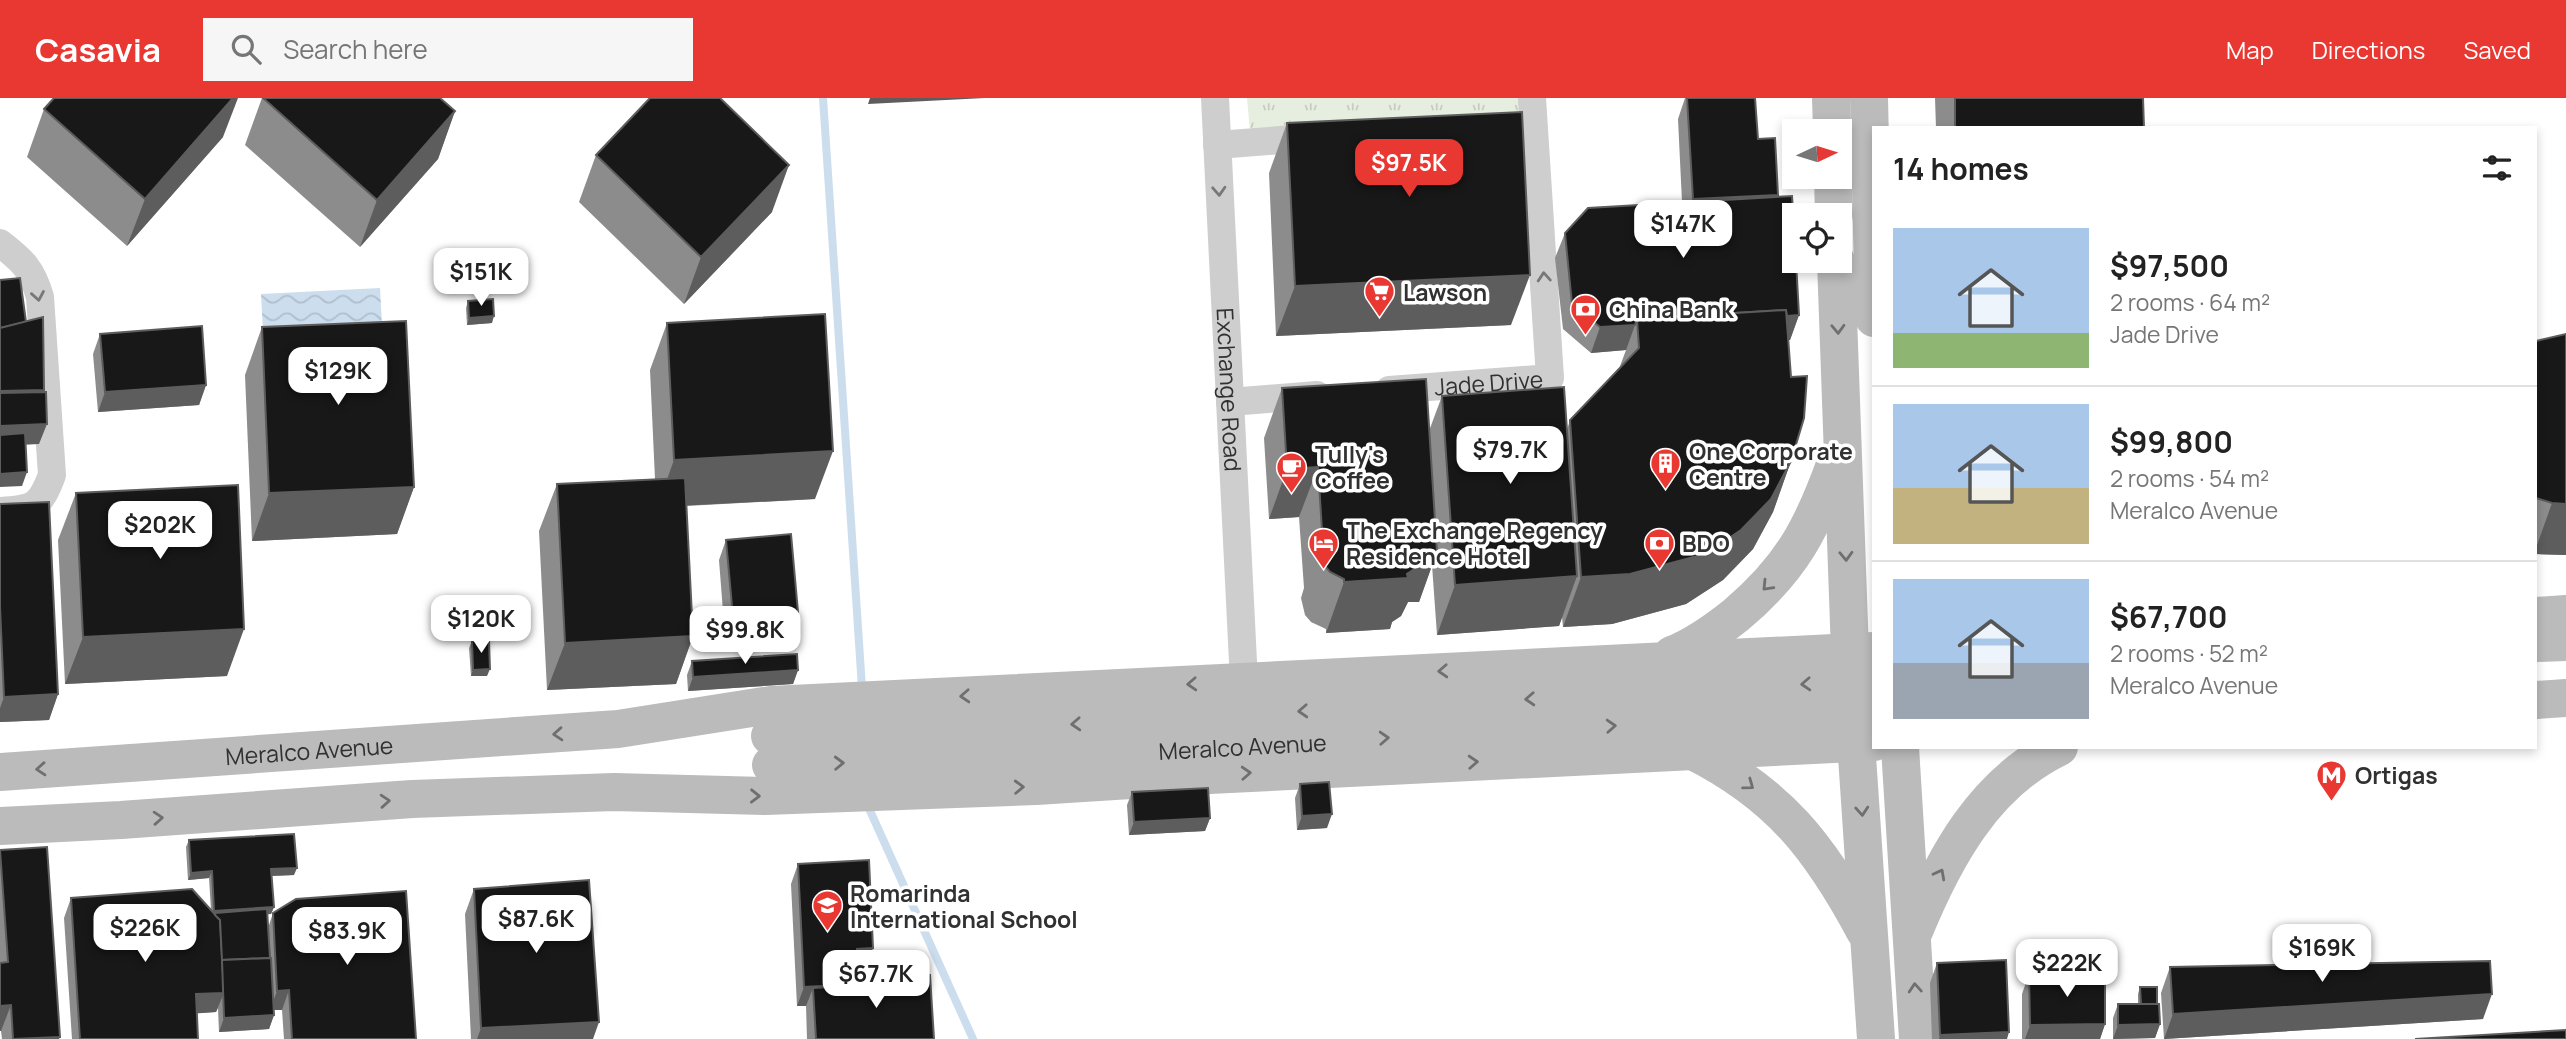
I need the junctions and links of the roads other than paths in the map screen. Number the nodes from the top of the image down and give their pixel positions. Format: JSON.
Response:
{"nodes":[{"id":1,"x":1215,"y":98,"type":"edge"},
{"id":2,"x":1831,"y":98,"type":"edge"},
{"id":3,"x":1869,"y":98,"type":"edge"},
{"id":4,"x":1533,"y":109,"type":"edge"},
{"id":5,"x":1832,"y":119,"type":"edge"},
{"id":6,"x":1506,"y":122,"type":"edge"},
{"id":7,"x":1341,"y":135,"type":"edge"},
{"id":8,"x":1217,"y":145,"type":"junction"},
{"id":9,"x":1872,"y":230,"type":"edge"},
{"id":10,"x":0,"y":243,"type":"edge"},
{"id":11,"x":1836,"y":273,"type":"edge"},
{"id":12,"x":1230,"y":402,"type":"junction"},
{"id":13,"x":1843,"y":440,"type":"junction"},
{"id":14,"x":0,"y":511,"type":"edge"},
{"id":15,"x":2566,"y":614,"type":"edge"},
{"id":16,"x":2537,"y":616,"type":"edge"},
{"id":17,"x":2566,"y":642,"type":"edge"},
{"id":18,"x":2537,"y":643,"type":"edge"},
{"id":19,"x":1862,"y":651,"type":"edge"},
{"id":20,"x":1658,"y":660,"type":"junction"},
{"id":21,"x":1544,"y":666,"type":"junction"},
{"id":22,"x":2566,"y":672,"type":"edge"},
{"id":23,"x":2537,"y":673,"type":"edge"},
{"id":24,"x":1244,"y":682,"type":"junction"},
{"id":25,"x":2566,"y":698,"type":"edge"},
{"id":26,"x":2537,"y":700,"type":"edge"},
{"id":27,"x":1868,"y":715,"type":"edge"},
{"id":28,"x":618,"y":729,"type":"junction"},
{"id":29,"x":1900,"y":749,"type":"edge"},
{"id":30,"x":2056,"y":749,"type":"edge"},
{"id":31,"x":770,"y":750,"type":"junction"},
{"id":32,"x":1681,"y":751,"type":"junction"},
{"id":33,"x":1548,"y":759,"type":"junction"},
{"id":34,"x":0,"y":772,"type":"edge"},
{"id":35,"x":614,"y":792,"type":"junction"},
{"id":36,"x":0,"y":826,"type":"edge"},
{"id":37,"x":1912,"y":936,"type":"junction"},
{"id":38,"x":1871,"y":943,"type":"junction"},
{"id":39,"x":1876,"y":1039,"type":"edge"},
{"id":40,"x":1918,"y":1039,"type":"edge"}],
"edges":[{"from":1,"to":8,"type":"street","name":"Exchange Road"},
{"from":2,"to":5,"type":"main road"},
{"from":3,"to":9,"type":"main road"},
{"from":4,"to":6,"type":"street"},
{"from":12,"to":4,"type":"street","name":"Jade Drive","one_way":true},
{"from":7,"to":8,"type":"street"},
{"from":8,"to":12,"type":"street","name":"Exchange Road","one_way":true},
{"from":10,"to":14,"type":"street","one_way":true},
{"from":11,"to":13,"type":"main road","one_way":true},
{"from":12,"to":24,"type":"street","name":"Exchange Road"},
{"from":13,"to":19,"type":"main road","one_way":true},
{"from":13,"to":20,"type":"main road","one_way":true},
{"from":15,"to":16,"type":"main road"},
{"from":17,"to":18,"type":"main road"},
{"from":19,"to":20,"type":"main road","name":"Meralco Avenue"},
{"from":19,"to":27,"type":"main road"},
{"from":20,"to":21,"type":"main road","name":"Meralco Avenue"},
{"from":21,"to":24,"type":"main road","name":"Meralco Avenue","one_way":true},
{"from":21,"to":33,"type":"main road"},
{"from":22,"to":23,"type":"main road"},
{"from":24,"to":28,"type":"main road","name":"Meralco Avenue","one_way":true},
{"from":25,"to":26,"type":"main road"},
{"from":27,"to":31,"type":"main road","name":"Meralco Avenue","bridge":true},
{"from":27,"to":32,"type":"main road","name":"Meralco Avenue"},
{"from":27,"to":38,"type":"main road","one_way":true},
{"from":28,"to":31,"type":"main road","name":"Meralco Avenue"},
{"from":28,"to":34,"type":"main road","name":"Meralco Avenue","one_way":true},
{"from":29,"to":37,"type":"main road"},
{"from":37,"to":30,"type":"main road","one_way":true},
{"from":31,"to":35,"type":"main road","name":"Meralco Avenue"},
{"from":33,"to":32,"type":"main road","name":"Meralco Avenue","one_way":true},
{"from":32,"to":38,"type":"main road","one_way":true},
{"from":35,"to":33,"type":"main road","name":"Meralco Avenue","one_way":true},
{"from":36,"to":35,"type":"main road","name":"Meralco Avenue","one_way":true},
{"from":40,"to":37,"type":"main road","one_way":true},
{"from":38,"to":39,"type":"main road"}]}
